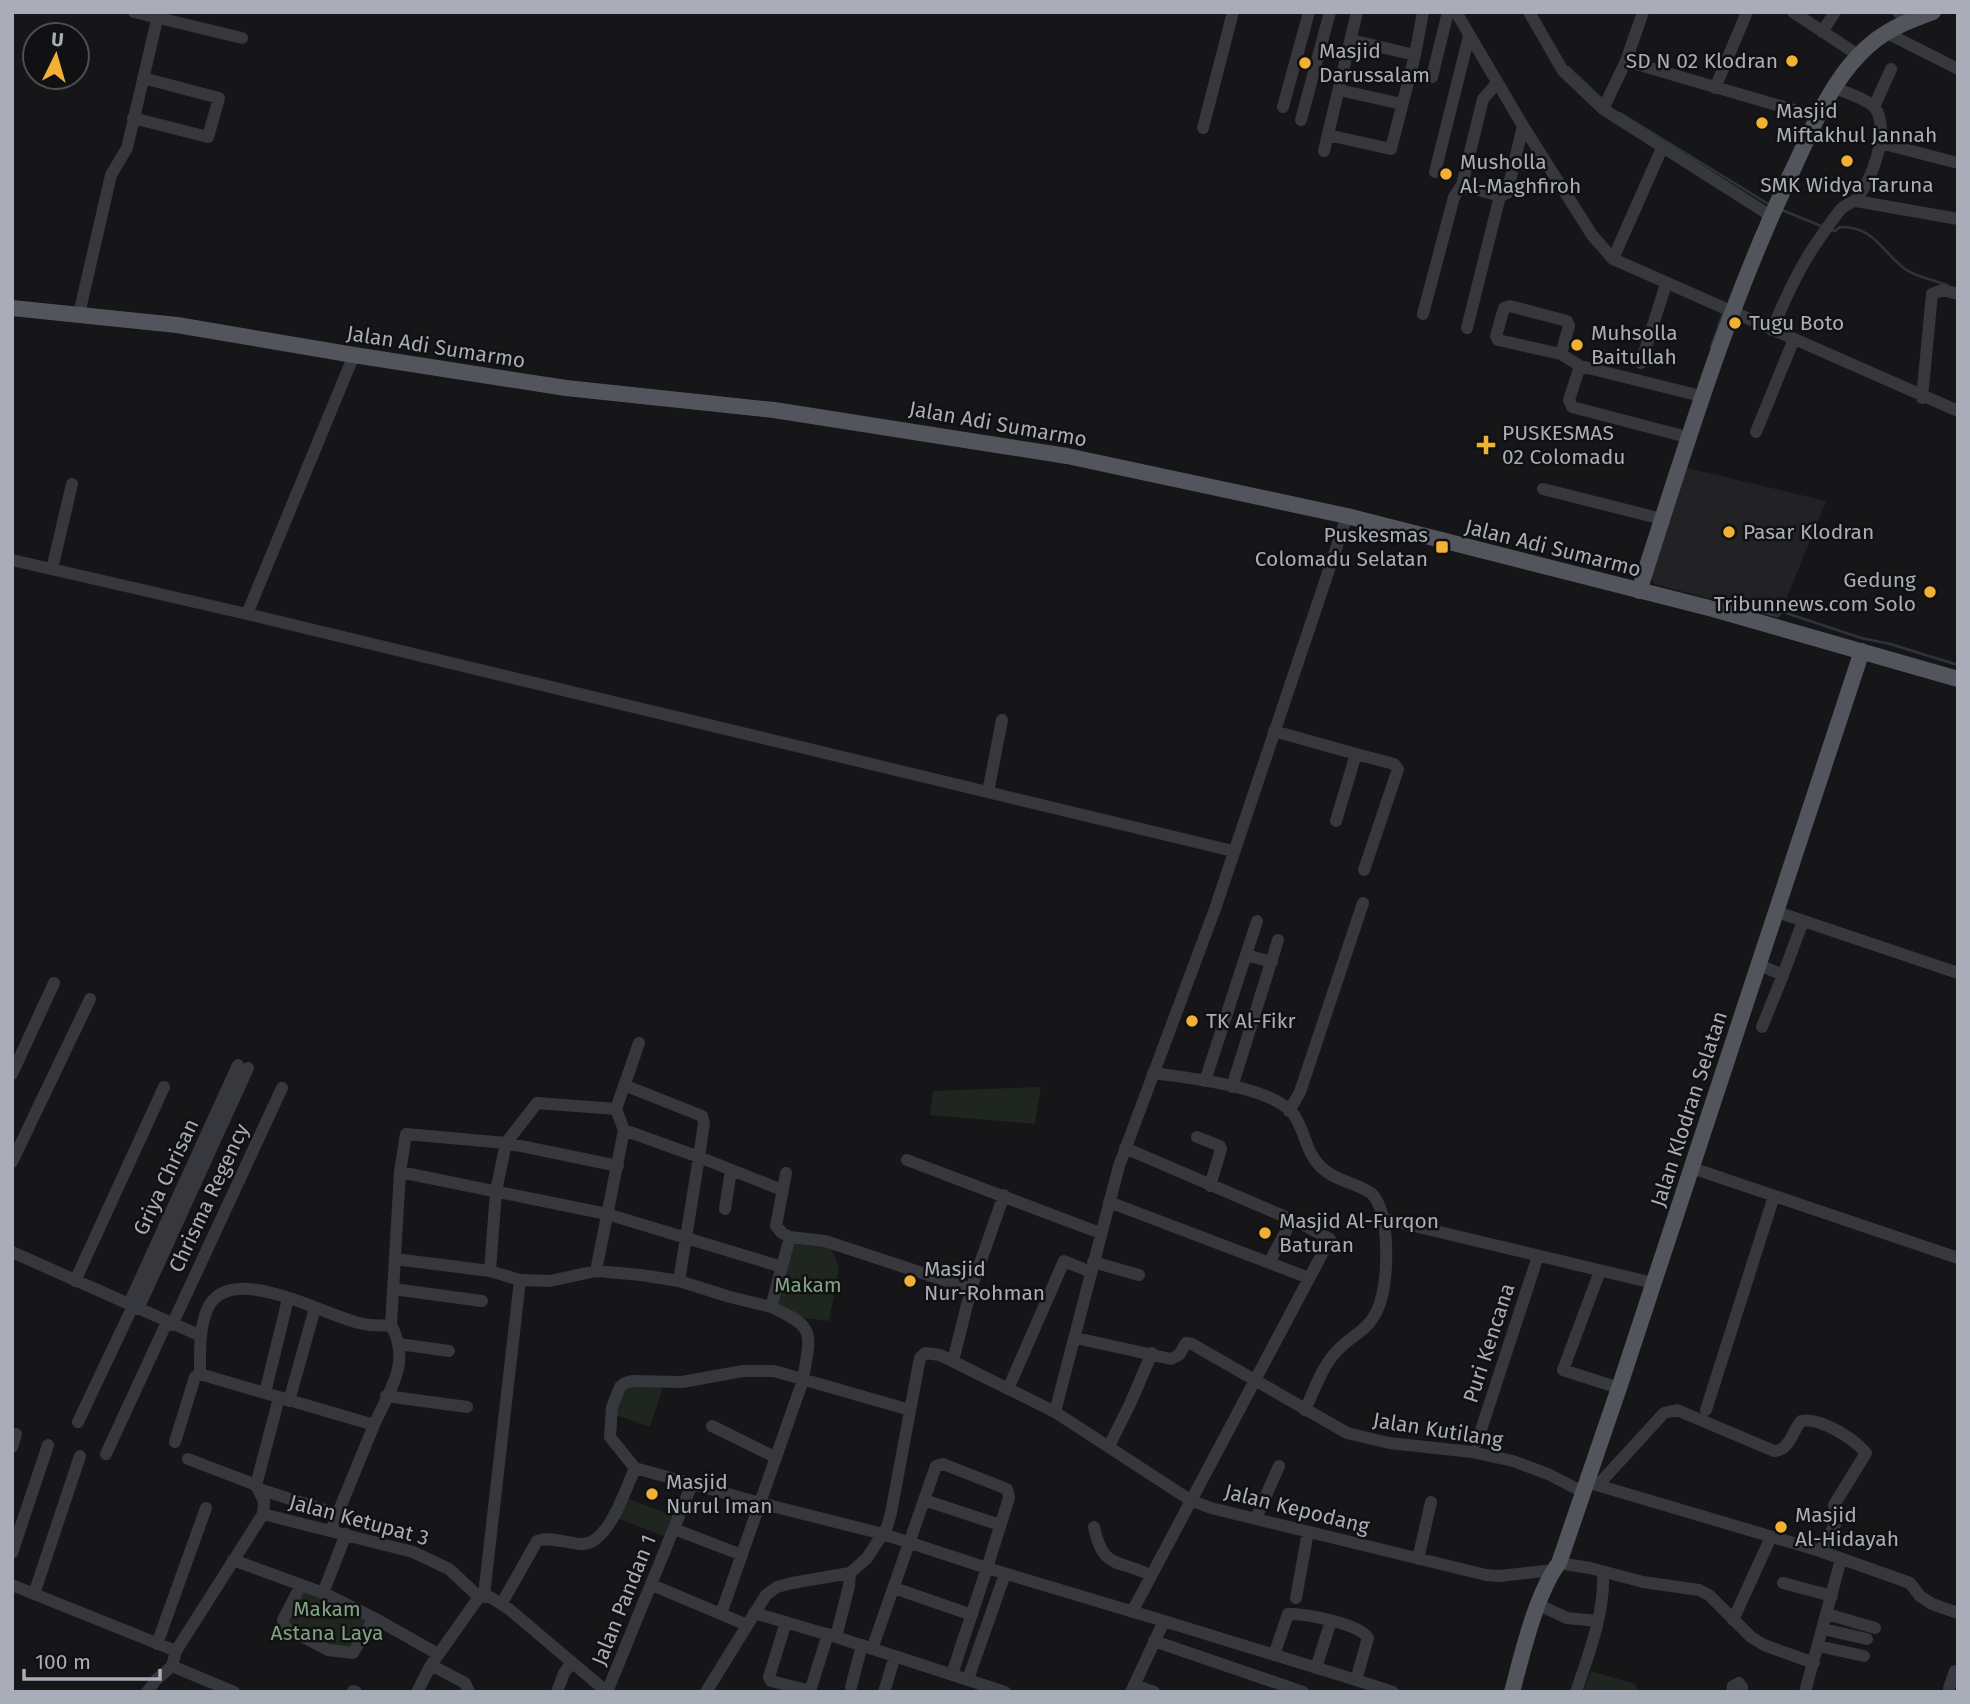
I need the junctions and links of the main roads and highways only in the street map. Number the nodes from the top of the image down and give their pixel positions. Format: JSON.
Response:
{"nodes":[{"id":1,"x":1933,"y":12,"type":"edge"},
{"id":2,"x":1904,"y":16,"type":"edge"},
{"id":3,"x":12,"y":308,"type":"edge"},
{"id":4,"x":1639,"y":591,"type":"junction"},
{"id":5,"x":1862,"y":651,"type":"junction"},
{"id":6,"x":1958,"y":679,"type":"edge"},
{"id":7,"x":1512,"y":1692,"type":"edge"}],
"edges":[{"from":1,"to":2,"type":"main road"},
{"from":2,"to":4,"type":"main road"},
{"from":3,"to":4,"type":"main road","name":"Jalan Adi Sumarmo"},
{"from":4,"to":5,"type":"main road","name":"Jalan Adi Sumarmo"},
{"from":5,"to":6,"type":"main road","name":"Jalan Adi Sumarmo"},
{"from":5,"to":7,"type":"main road","name":"Jalan Klodran Selatan"}]}
